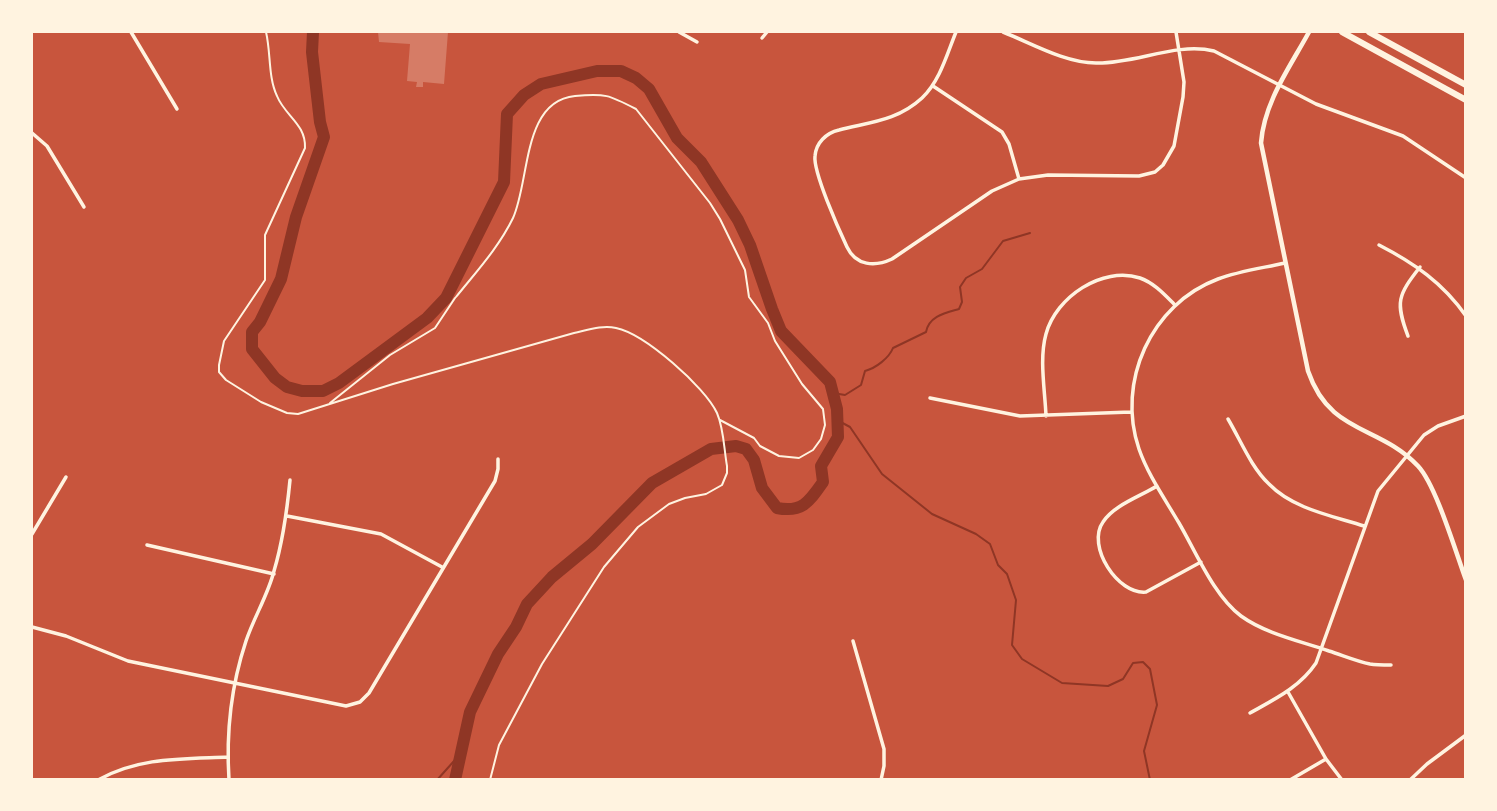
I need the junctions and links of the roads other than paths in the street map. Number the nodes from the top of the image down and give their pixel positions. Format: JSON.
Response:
{"nodes":[{"id":1,"x":131,"y":32,"type":"edge"},
{"id":2,"x":679,"y":32,"type":"edge"},
{"id":3,"x":767,"y":32,"type":"edge"},
{"id":4,"x":956,"y":32,"type":"edge"},
{"id":5,"x":1003,"y":32,"type":"edge"},
{"id":6,"x":1176,"y":32,"type":"edge"},
{"id":7,"x":1309,"y":32,"type":"edge"},
{"id":8,"x":1342,"y":32,"type":"edge"},
{"id":9,"x":1369,"y":32,"type":"edge"},
{"id":10,"x":762,"y":38,"type":"dead end"},
{"id":11,"x":697,"y":42,"type":"dead end"},
{"id":12,"x":1179,"y":51,"type":"junction"},
{"id":13,"x":933,"y":86,"type":"junction"},
{"id":14,"x":1280,"y":86,"type":"junction"},
{"id":15,"x":1465,"y":86,"type":"edge"},
{"id":16,"x":1465,"y":100,"type":"edge"},
{"id":17,"x":177,"y":109,"type":"dead end"},
{"id":18,"x":32,"y":133,"type":"edge"},
{"id":19,"x":1465,"y":178,"type":"edge"},
{"id":20,"x":1019,"y":179,"type":"junction"},
{"id":21,"x":84,"y":207,"type":"dead end"},
{"id":22,"x":1380,"y":245,"type":"dead end"},
{"id":23,"x":1285,"y":263,"type":"junction"},
{"id":24,"x":1420,"y":267,"type":"junction"},
{"id":25,"x":1175,"y":305,"type":"junction"},
{"id":26,"x":1465,"y":316,"type":"edge"},
{"id":27,"x":1408,"y":336,"type":"dead end"},
{"id":28,"x":930,"y":397,"type":"dead end"},
{"id":29,"x":1131,"y":412,"type":"junction"},
{"id":30,"x":1046,"y":416,"type":"junction"},
{"id":31,"x":1465,"y":416,"type":"edge"},
{"id":32,"x":1228,"y":419,"type":"dead end"},
{"id":33,"x":1407,"y":455,"type":"junction"},
{"id":34,"x":498,"y":459,"type":"dead end"},
{"id":35,"x":66,"y":477,"type":"dead end"},
{"id":36,"x":290,"y":481,"type":"dead end"},
{"id":37,"x":1157,"y":486,"type":"junction"},
{"id":38,"x":287,"y":516,"type":"junction"},
{"id":39,"x":1364,"y":526,"type":"junction"},
{"id":40,"x":32,"y":534,"type":"edge"},
{"id":41,"x":147,"y":545,"type":"dead end"},
{"id":42,"x":1202,"y":562,"type":"junction"},
{"id":43,"x":442,"y":567,"type":"junction"},
{"id":44,"x":274,"y":574,"type":"junction"},
{"id":45,"x":1465,"y":580,"type":"edge"},
{"id":46,"x":32,"y":627,"type":"edge"},
{"id":47,"x":853,"y":641,"type":"dead end"},
{"id":48,"x":1322,"y":648,"type":"junction"},
{"id":49,"x":1391,"y":665,"type":"dead end"},
{"id":50,"x":235,"y":682,"type":"junction"},
{"id":51,"x":1288,"y":692,"type":"junction"},
{"id":52,"x":1250,"y":713,"type":"dead end"},
{"id":53,"x":1465,"y":735,"type":"edge"},
{"id":54,"x":228,"y":757,"type":"junction"},
{"id":55,"x":1326,"y":760,"type":"junction"},
{"id":56,"x":98,"y":779,"type":"edge"},
{"id":57,"x":229,"y":779,"type":"edge"},
{"id":58,"x":881,"y":779,"type":"edge"},
{"id":59,"x":1290,"y":779,"type":"edge"},
{"id":60,"x":1342,"y":779,"type":"edge"},
{"id":61,"x":1410,"y":779,"type":"edge"}],
"edges":[{"from":1,"to":17,"type":"street"},
{"from":2,"to":11,"type":"street"},
{"from":3,"to":10,"type":"street"},
{"from":4,"to":13,"type":"street"},
{"from":5,"to":12,"type":"street"},
{"from":6,"to":12,"type":"street"},
{"from":7,"to":14,"type":"street"},
{"from":8,"to":16,"type":"main road"},
{"from":9,"to":15,"type":"main road"},
{"from":12,"to":14,"type":"street"},
{"from":12,"to":20,"type":"street"},
{"from":13,"to":20,"type":"street"},
{"from":13,"to":20,"type":"street"},
{"from":14,"to":19,"type":"street"},
{"from":14,"to":23,"type":"street"},
{"from":18,"to":21,"type":"street"},
{"from":22,"to":24,"type":"street"},
{"from":23,"to":25,"type":"street"},
{"from":23,"to":33,"type":"street"},
{"from":24,"to":26,"type":"street"},
{"from":24,"to":27,"type":"street"},
{"from":25,"to":29,"type":"street"},
{"from":25,"to":30,"type":"street"},
{"from":28,"to":30,"type":"street"},
{"from":29,"to":30,"type":"street"},
{"from":29,"to":37,"type":"street"},
{"from":31,"to":33,"type":"street"},
{"from":32,"to":39,"type":"street"},
{"from":33,"to":39,"type":"street"},
{"from":33,"to":45,"type":"street"},
{"from":34,"to":43,"type":"street"},
{"from":35,"to":40,"type":"street"},
{"from":36,"to":38,"type":"street"},
{"from":37,"to":42,"type":"street"},
{"from":37,"to":42,"type":"street"},
{"from":38,"to":43,"type":"street"},
{"from":38,"to":44,"type":"street"},
{"from":39,"to":48,"type":"street"},
{"from":41,"to":44,"type":"street"},
{"from":42,"to":48,"type":"street"},
{"from":43,"to":50,"type":"street"},
{"from":44,"to":50,"type":"street"},
{"from":46,"to":50,"type":"street"},
{"from":47,"to":58,"type":"street"},
{"from":48,"to":49,"type":"street"},
{"from":48,"to":51,"type":"street"},
{"from":50,"to":54,"type":"street"},
{"from":51,"to":52,"type":"street"},
{"from":51,"to":55,"type":"street"},
{"from":53,"to":61,"type":"street"},
{"from":54,"to":56,"type":"street"},
{"from":54,"to":57,"type":"street"},
{"from":55,"to":59,"type":"street"},
{"from":55,"to":60,"type":"street"}]}
